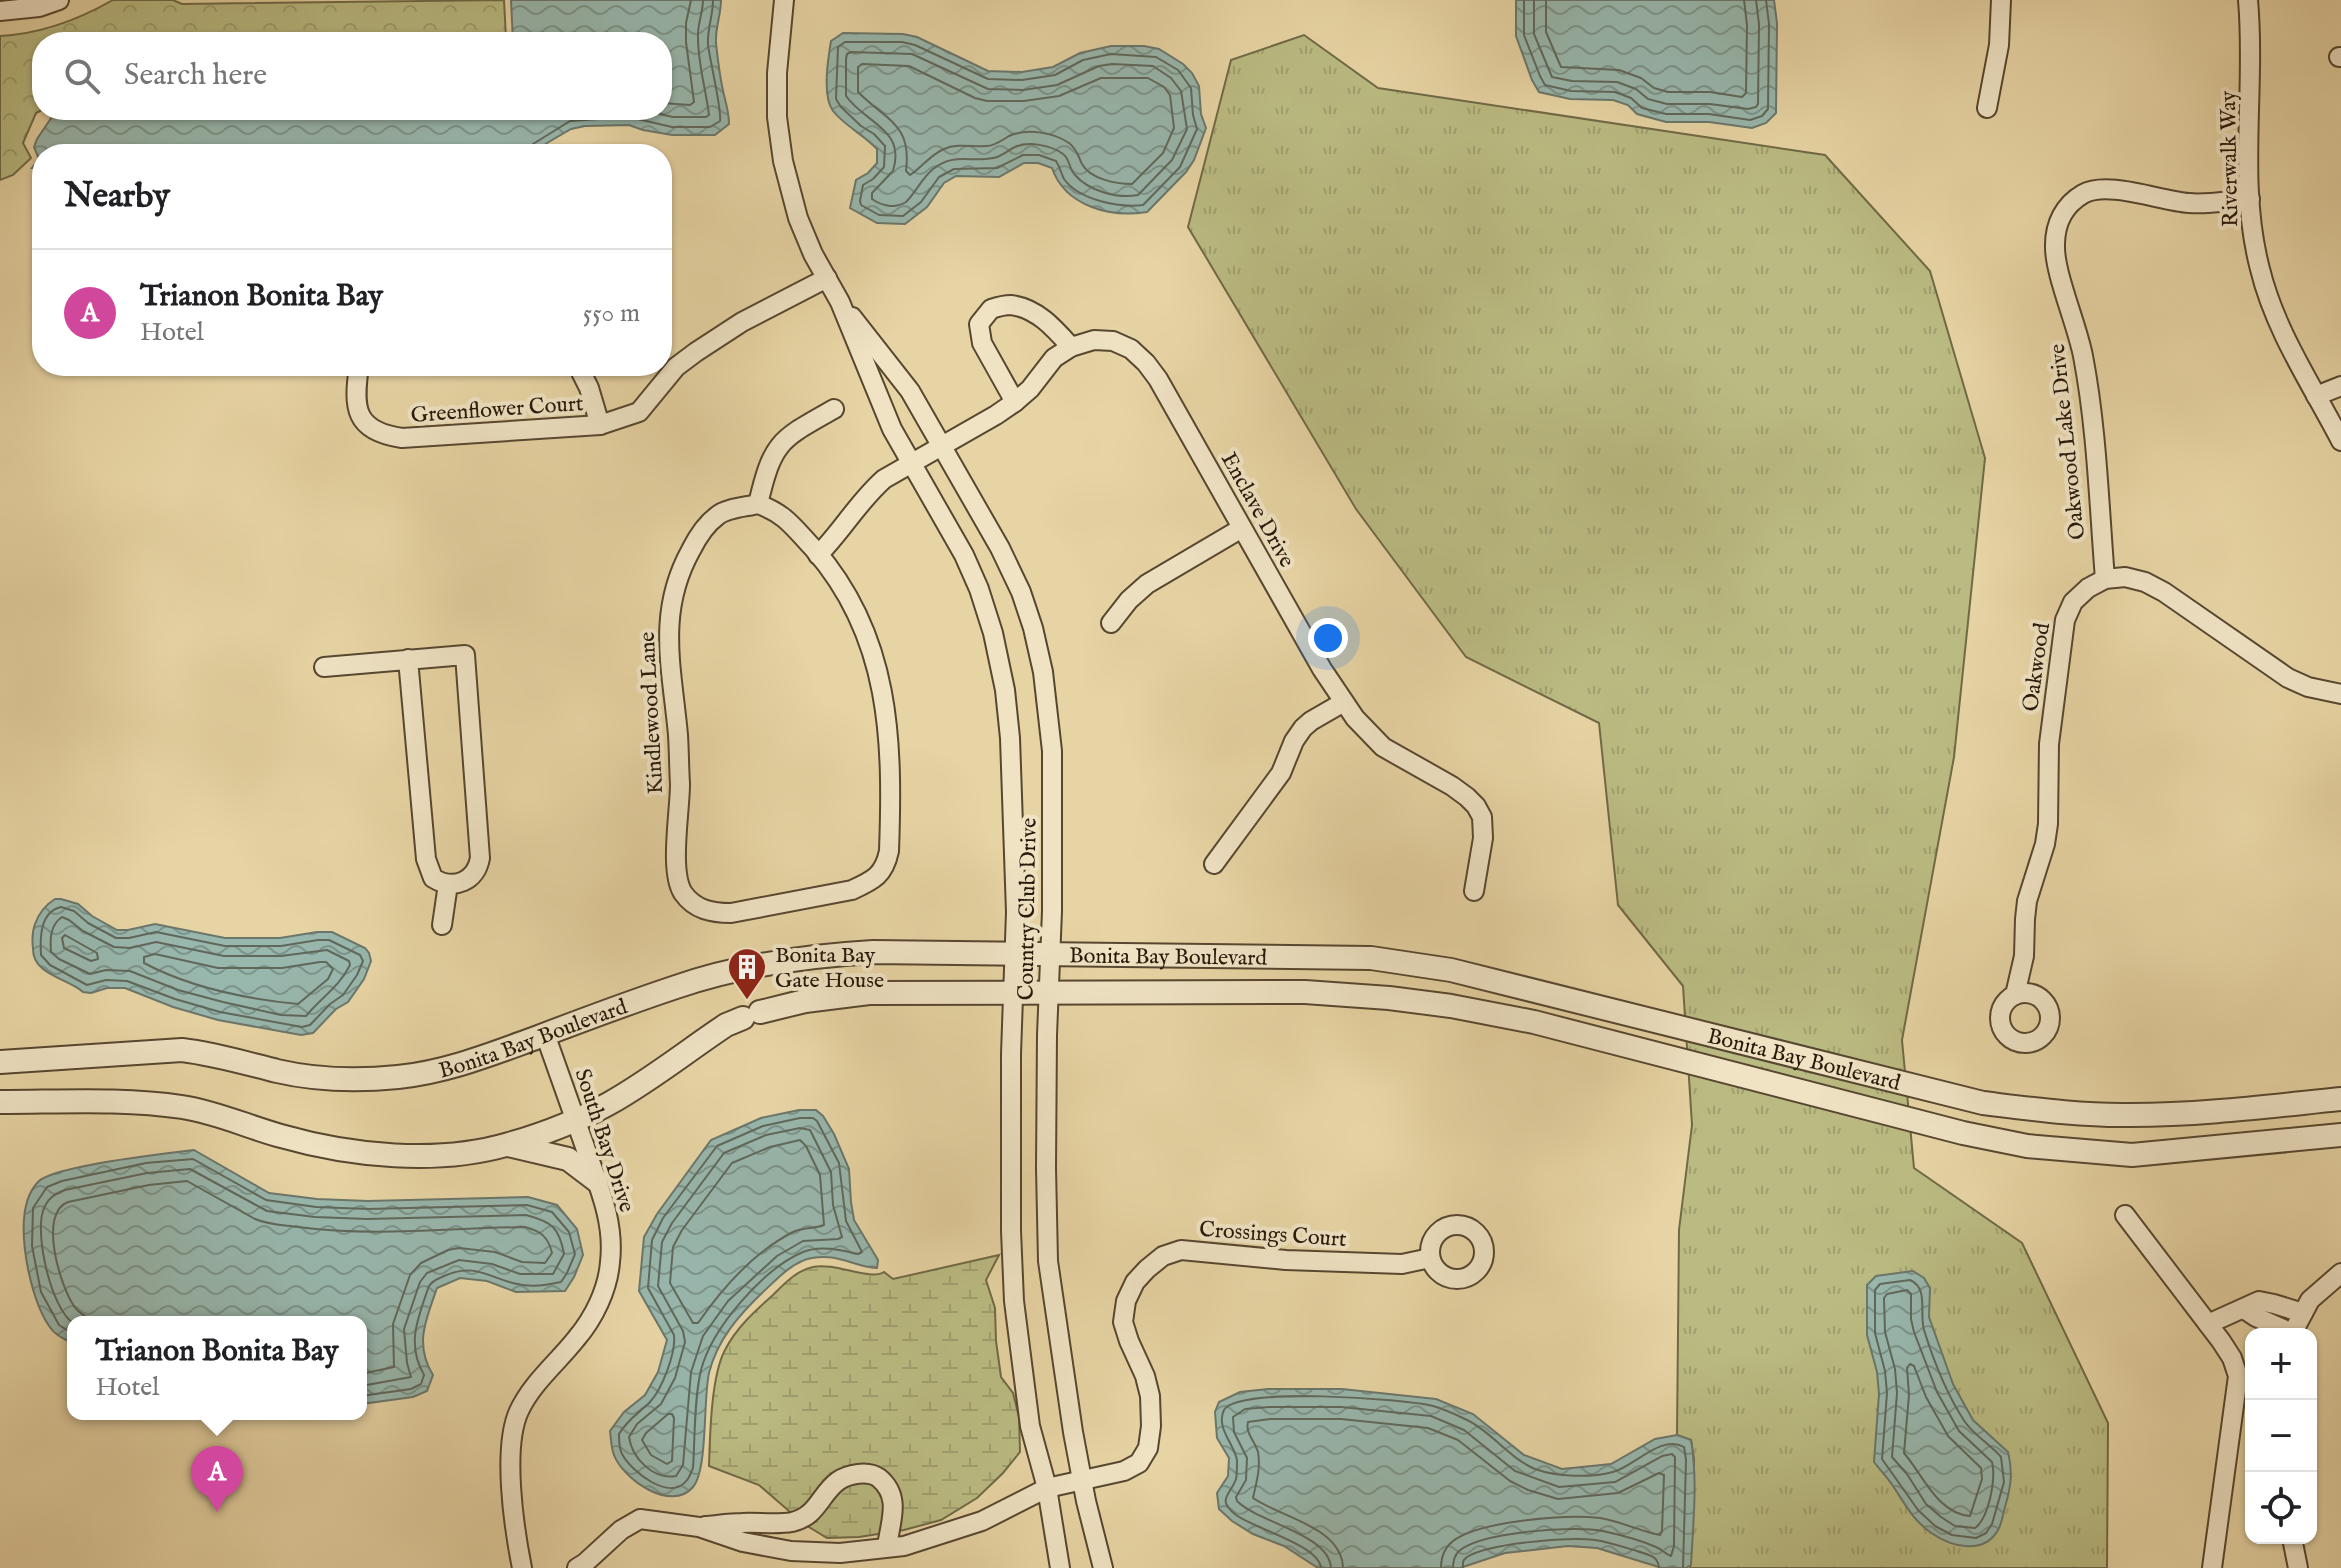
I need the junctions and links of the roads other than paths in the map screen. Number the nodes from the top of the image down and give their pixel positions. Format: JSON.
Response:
{"nodes":[{"id":1,"x":59,"y":0,"type":"edge"},
{"id":2,"x":784,"y":0,"type":"edge"},
{"id":3,"x":2001,"y":0,"type":"edge"},
{"id":4,"x":2248,"y":0,"type":"edge"},
{"id":5,"x":0,"y":11,"type":"edge"},
{"id":6,"x":1987,"y":108,"type":"dead end"},
{"id":7,"x":2250,"y":199,"type":"junction"},
{"id":8,"x":827,"y":278,"type":"junction"},
{"id":9,"x":840,"y":302,"type":"junction"},
{"id":10,"x":1071,"y":347,"type":"junction"},
{"id":11,"x":672,"y":372,"type":"edge"},
{"id":12,"x":358,"y":376,"type":"edge"},
{"id":13,"x":583,"y":376,"type":"edge"},
{"id":14,"x":669,"y":376,"type":"edge"},
{"id":15,"x":2341,"y":386,"type":"edge"},
{"id":16,"x":2316,"y":396,"type":"junction"},
{"id":17,"x":1015,"y":402,"type":"junction"},
{"id":18,"x":834,"y":409,"type":"dead end"},
{"id":19,"x":2336,"y":420,"type":"edge"},
{"id":20,"x":600,"y":425,"type":"junction"},
{"id":21,"x":2341,"y":441,"type":"edge"},
{"id":22,"x":942,"y":445,"type":"junction"},
{"id":23,"x":912,"y":463,"type":"junction"},
{"id":24,"x":758,"y":504,"type":"junction"},
{"id":25,"x":1242,"y":528,"type":"junction"},
{"id":26,"x":818,"y":555,"type":"junction"},
{"id":27,"x":2105,"y":579,"type":"junction"},
{"id":28,"x":1111,"y":623,"type":"dead end"},
{"id":29,"x":408,"y":659,"type":"junction"},
{"id":30,"x":324,"y":667,"type":"dead end"},
{"id":31,"x":2341,"y":694,"type":"edge"},
{"id":32,"x":1344,"y":702,"type":"junction"},
{"id":33,"x":1214,"y":864,"type":"dead end"},
{"id":34,"x":448,"y":884,"type":"junction"},
{"id":35,"x":1474,"y":891,"type":"dead end"},
{"id":36,"x":442,"y":925,"type":"dead end"},
{"id":37,"x":1014,"y":954,"type":"junction"},
{"id":38,"x":1051,"y":955,"type":"junction"},
{"id":39,"x":1012,"y":993,"type":"junction"},
{"id":40,"x":1049,"y":994,"type":"junction"},
{"id":41,"x":2015,"y":995,"type":"dead end"},
{"id":42,"x":545,"y":1034,"type":"junction"},
{"id":43,"x":0,"y":1062,"type":"edge"},
{"id":44,"x":2341,"y":1099,"type":"edge"},
{"id":45,"x":0,"y":1102,"type":"edge"},
{"id":46,"x":576,"y":1120,"type":"junction"},
{"id":47,"x":2341,"y":1135,"type":"edge"},
{"id":48,"x":507,"y":1145,"type":"junction"},
{"id":49,"x":597,"y":1181,"type":"junction"},
{"id":50,"x":2125,"y":1215,"type":"dead end"},
{"id":51,"x":1430,"y":1258,"type":"dead end"},
{"id":52,"x":2341,"y":1273,"type":"edge"},
{"id":53,"x":2244,"y":1309,"type":"junction"},
{"id":54,"x":2303,"y":1313,"type":"junction"},
{"id":55,"x":2208,"y":1324,"type":"junction"},
{"id":56,"x":2281,"y":1328,"type":"edge"},
{"id":57,"x":2295,"y":1328,"type":"edge"},
{"id":58,"x":1082,"y":1479,"type":"junction"},
{"id":59,"x":1047,"y":1488,"type":"junction"},
{"id":60,"x":699,"y":1527,"type":"junction"},
{"id":61,"x":2293,"y":1544,"type":"edge"},
{"id":62,"x":887,"y":1547,"type":"junction"},
{"id":63,"x":522,"y":1568,"type":"edge"},
{"id":64,"x":577,"y":1568,"type":"edge"},
{"id":65,"x":1060,"y":1568,"type":"edge"},
{"id":66,"x":1103,"y":1568,"type":"edge"},
{"id":67,"x":2212,"y":1568,"type":"edge"},
{"id":68,"x":2298,"y":1568,"type":"edge"}],
"edges":[{"from":1,"to":5,"type":"street"},
{"from":2,"to":8,"type":"street","name":"Country Club Drive"},
{"from":3,"to":6,"type":"street"},
{"from":4,"to":7,"type":"street","name":"Riverwalk Way"},
{"from":7,"to":16,"type":"street","name":"Riverwalk Way"},
{"from":7,"to":27,"type":"street","name":"Oakwood Lake Drive"},
{"from":8,"to":9,"type":"street","name":"Country Club Drive"},
{"from":8,"to":11,"type":"street","name":"Greenflower Court"},
{"from":9,"to":22,"type":"street","name":"Country Club Drive"},
{"from":9,"to":23,"type":"street","name":"Country Club Drive"},
{"from":10,"to":17,"type":"street"},
{"from":10,"to":17,"type":"street"},
{"from":10,"to":25,"type":"street","name":"Enclave Drive"},
{"from":12,"to":20,"type":"street","name":"Greenflower Court"},
{"from":13,"to":20,"type":"street","name":"Greenflower Court"},
{"from":14,"to":20,"type":"street","name":"Greenflower Court"},
{"from":15,"to":16,"type":"street"},
{"from":16,"to":19,"type":"street","name":"Riverwalk Way"},
{"from":17,"to":22,"type":"street"},
{"from":18,"to":24,"type":"street"},
{"from":19,"to":21,"type":"street","name":"Riverwalk Way"},
{"from":22,"to":23,"type":"street"},
{"from":22,"to":38,"type":"street","name":"Country Club Drive"},
{"from":23,"to":26,"type":"street"},
{"from":23,"to":37,"type":"street","name":"Country Club Drive"},
{"from":24,"to":26,"type":"street","name":"Kindlewood Lane"},
{"from":24,"to":26,"type":"street","name":"Kindlewood Lane"},
{"from":25,"to":28,"type":"street"},
{"from":25,"to":32,"type":"street","name":"Enclave Drive"},
{"from":27,"to":31,"type":"street"},
{"from":27,"to":41,"type":"street","name":"Oakwood"},
{"from":29,"to":30,"type":"street"},
{"from":29,"to":34,"type":"street"},
{"from":29,"to":34,"type":"street"},
{"from":32,"to":33,"type":"street"},
{"from":32,"to":35,"type":"street","name":"Enclave Drive"},
{"from":34,"to":36,"type":"street"},
{"from":37,"to":38,"type":"street","name":"Bonita Bay Boulevard"},
{"from":37,"to":39,"type":"street","name":"Country Club Drive"},
{"from":37,"to":42,"type":"street","name":"Bonita Bay Boulevard"},
{"from":38,"to":40,"type":"street","name":"Country Club Drive"},
{"from":38,"to":44,"type":"street","name":"Bonita Bay Boulevard"},
{"from":39,"to":40,"type":"street","name":"Bonita Bay Boulevard"},
{"from":39,"to":46,"type":"street","name":"Bonita Bay Boulevard"},
{"from":39,"to":59,"type":"street","name":"Country Club Drive"},
{"from":40,"to":47,"type":"street","name":"Bonita Bay Boulevard"},
{"from":40,"to":58,"type":"street","name":"Country Club Drive"},
{"from":42,"to":43,"type":"street","name":"Bonita Bay Boulevard"},
{"from":42,"to":46,"type":"street","name":"South Bay Drive"},
{"from":45,"to":48,"type":"street","name":"Bonita Bay Boulevard"},
{"from":46,"to":48,"type":"street","name":"Bonita Bay Boulevard"},
{"from":46,"to":49,"type":"street","name":"South Bay Drive"},
{"from":48,"to":49,"type":"street"},
{"from":49,"to":63,"type":"street","name":"South Bay Drive"},
{"from":50,"to":55,"type":"street"},
{"from":51,"to":58,"type":"street","name":"Crossings Court"},
{"from":52,"to":54,"type":"street"},
{"from":53,"to":54,"type":"street"},
{"from":53,"to":55,"type":"street"},
{"from":53,"to":56,"type":"street"},
{"from":54,"to":57,"type":"street"},
{"from":55,"to":67,"type":"street"},
{"from":58,"to":59,"type":"street","name":"Crossings Court"},
{"from":58,"to":66,"type":"street","name":"Country Club Drive"},
{"from":59,"to":62,"type":"street","name":"Crossings Court"},
{"from":59,"to":65,"type":"street","name":"Country Club Drive"},
{"from":60,"to":62,"type":"street","name":"Crossings Court"},
{"from":60,"to":62,"type":"street"},
{"from":60,"to":64,"type":"street"},
{"from":61,"to":68,"type":"street"}]}
